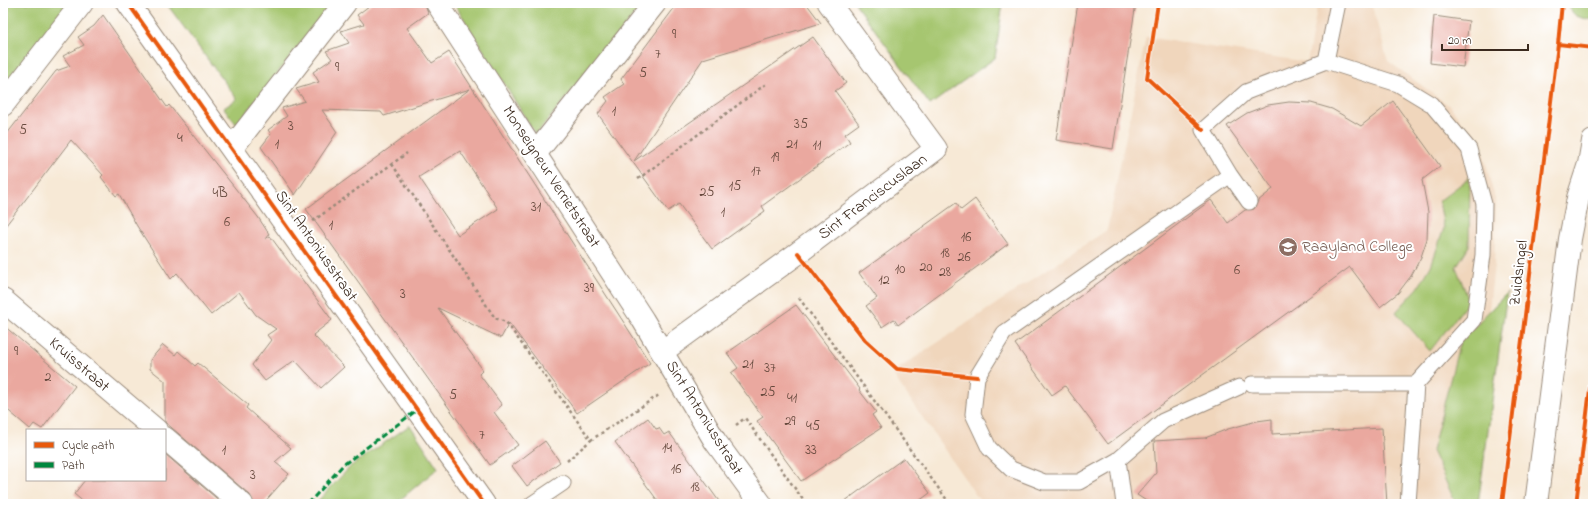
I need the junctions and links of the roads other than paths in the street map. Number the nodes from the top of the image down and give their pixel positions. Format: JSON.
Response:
{"nodes":[{"id":1,"x":82,"y":3,"type":"edge"},
{"id":2,"x":128,"y":3,"type":"edge"},
{"id":3,"x":345,"y":3,"type":"edge"},
{"id":4,"x":438,"y":3,"type":"edge"},
{"id":5,"x":655,"y":3,"type":"edge"},
{"id":6,"x":829,"y":3,"type":"edge"},
{"id":7,"x":1338,"y":3,"type":"edge"},
{"id":8,"x":1326,"y":61,"type":"junction"},
{"id":9,"x":3,"y":105,"type":"edge"},
{"id":10,"x":1593,"y":141,"type":"edge"},
{"id":11,"x":232,"y":148,"type":"junction"},
{"id":12,"x":536,"y":153,"type":"junction"},
{"id":13,"x":1591,"y":161,"type":"edge"},
{"id":14,"x":1230,"y":175,"type":"junction"},
{"id":15,"x":1249,"y":202,"type":"dead end"},
{"id":16,"x":3,"y":300,"type":"edge"},
{"id":17,"x":663,"y":351,"type":"junction"},
{"id":18,"x":1416,"y":384,"type":"junction"},
{"id":19,"x":155,"y":429,"type":"edge"},
{"id":20,"x":166,"y":439,"type":"edge"},
{"id":21,"x":1118,"y":460,"type":"junction"},
{"id":22,"x":562,"y":483,"type":"dead end"},
{"id":23,"x":242,"y":504,"type":"edge"},
{"id":24,"x":484,"y":504,"type":"edge"},
{"id":25,"x":532,"y":504,"type":"edge"},
{"id":26,"x":761,"y":504,"type":"edge"},
{"id":27,"x":1124,"y":504,"type":"edge"},
{"id":28,"x":1408,"y":504,"type":"edge"},
{"id":29,"x":1536,"y":504,"type":"edge"}],
"edges":[{"from":1,"to":9,"type":"street"},
{"from":2,"to":11,"type":"street","name":"Sint Antoniusstraat"},
{"from":3,"to":11,"type":"street"},
{"from":4,"to":12,"type":"street","name":"Monseigneur Verrietstraat"},
{"from":5,"to":12,"type":"street"},
{"from":6,"to":17,"type":"street","name":"Sint Franciscuslaan"},
{"from":7,"to":8,"type":"lane"},
{"from":8,"to":14,"type":"lane"},
{"from":8,"to":18,"type":"lane"},
{"from":10,"to":13,"type":"street"},
{"from":11,"to":24,"type":"street","name":"Sint Antoniusstraat"},
{"from":12,"to":17,"type":"street","name":"Monseigneur Verrietstraat"},
{"from":13,"to":29,"type":"street"},
{"from":14,"to":15,"type":"lane"},
{"from":14,"to":21,"type":"lane"},
{"from":16,"to":19,"type":"street","name":"Kruisstraat"},
{"from":17,"to":26,"type":"street","name":"Sint Antoniusstraat"},
{"from":18,"to":21,"type":"lane"},
{"from":18,"to":28,"type":"lane"},
{"from":20,"to":23,"type":"street"},
{"from":21,"to":27,"type":"lane"},
{"from":22,"to":25,"type":"lane"}]}
